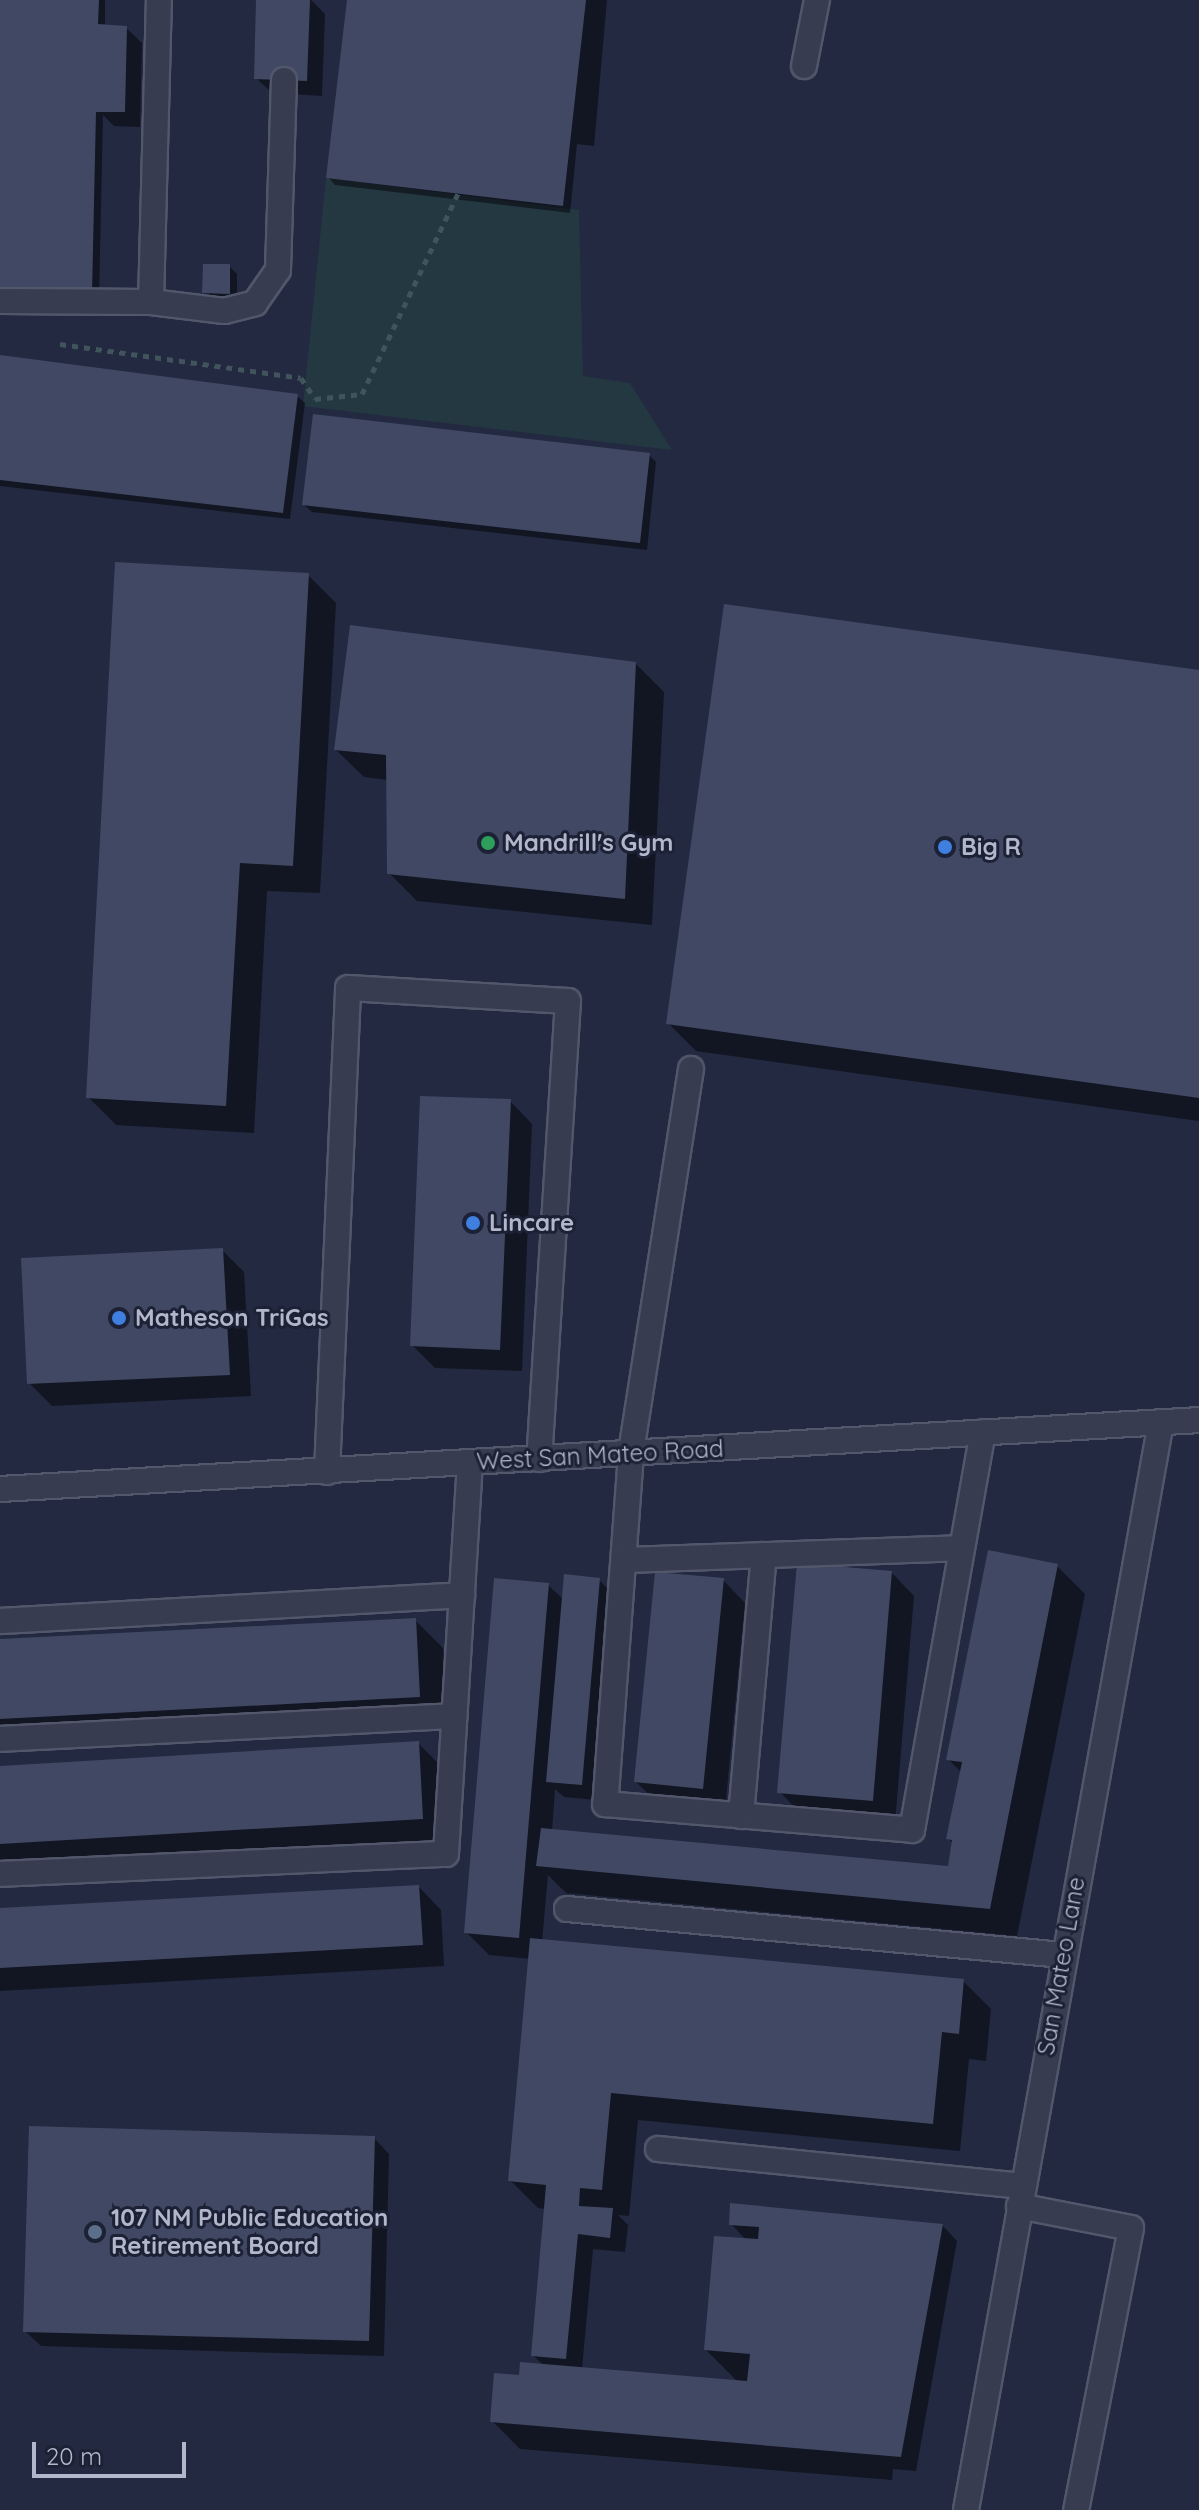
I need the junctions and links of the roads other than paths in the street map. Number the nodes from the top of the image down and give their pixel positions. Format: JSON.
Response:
{"nodes":[{"id":1,"x":159,"y":0,"type":"edge"},
{"id":2,"x":817,"y":0,"type":"edge"},
{"id":3,"x":804,"y":66,"type":"dead end"},
{"id":4,"x":284,"y":80,"type":"dead end"},
{"id":5,"x":0,"y":301,"type":"edge"},
{"id":6,"x":151,"y":302,"type":"junction"},
{"id":7,"x":691,"y":1069,"type":"dead end"},
{"id":8,"x":1199,"y":1420,"type":"edge"},
{"id":9,"x":1161,"y":1422,"type":"junction"},
{"id":10,"x":983,"y":1432,"type":"junction"},
{"id":11,"x":631,"y":1454,"type":"junction"},
{"id":12,"x":539,"y":1459,"type":"junction"},
{"id":13,"x":470,"y":1463,"type":"junction"},
{"id":14,"x":327,"y":1472,"type":"junction"},
{"id":15,"x":0,"y":1489,"type":"edge"},
{"id":16,"x":961,"y":1548,"type":"junction"},
{"id":17,"x":764,"y":1555,"type":"junction"},
{"id":18,"x":624,"y":1560,"type":"junction"},
{"id":19,"x":462,"y":1595,"type":"junction"},
{"id":20,"x":0,"y":1621,"type":"edge"},
{"id":21,"x":454,"y":1716,"type":"junction"},
{"id":22,"x":0,"y":1739,"type":"edge"},
{"id":23,"x":741,"y":1816,"type":"junction"},
{"id":24,"x":0,"y":1874,"type":"edge"},
{"id":25,"x":567,"y":1909,"type":"dead end"},
{"id":26,"x":1063,"y":1955,"type":"junction"},
{"id":27,"x":658,"y":2149,"type":"dead end"},
{"id":28,"x":1021,"y":2196,"type":"junction"},
{"id":29,"x":966,"y":2510,"type":"edge"},
{"id":30,"x":1076,"y":2510,"type":"edge"}],
"edges":[{"from":1,"to":6,"type":"street"},
{"from":2,"to":3,"type":"street"},
{"from":4,"to":6,"type":"street"},
{"from":5,"to":6,"type":"street"},
{"from":7,"to":11,"type":"street"},
{"from":8,"to":9,"type":"street","name":"West San Mateo Road"},
{"from":9,"to":10,"type":"street","name":"West San Mateo Road"},
{"from":9,"to":26,"type":"street","name":"San Mateo Lane"},
{"from":10,"to":11,"type":"street","name":"West San Mateo Road"},
{"from":10,"to":16,"type":"street"},
{"from":11,"to":12,"type":"street","name":"West San Mateo Road"},
{"from":11,"to":18,"type":"street"},
{"from":12,"to":13,"type":"street","name":"West San Mateo Road"},
{"from":12,"to":14,"type":"street"},
{"from":13,"to":14,"type":"street","name":"West San Mateo Road"},
{"from":13,"to":19,"type":"street"},
{"from":14,"to":15,"type":"street","name":"West San Mateo Road"},
{"from":16,"to":17,"type":"street"},
{"from":16,"to":23,"type":"street"},
{"from":17,"to":18,"type":"street"},
{"from":17,"to":23,"type":"street"},
{"from":18,"to":23,"type":"street"},
{"from":19,"to":20,"type":"street"},
{"from":19,"to":21,"type":"street"},
{"from":21,"to":22,"type":"street"},
{"from":21,"to":24,"type":"street"},
{"from":25,"to":26,"type":"street"},
{"from":26,"to":28,"type":"street","name":"San Mateo Lane"},
{"from":27,"to":28,"type":"street"},
{"from":28,"to":29,"type":"street","name":"San Mateo Lane"},
{"from":28,"to":30,"type":"street"}]}
